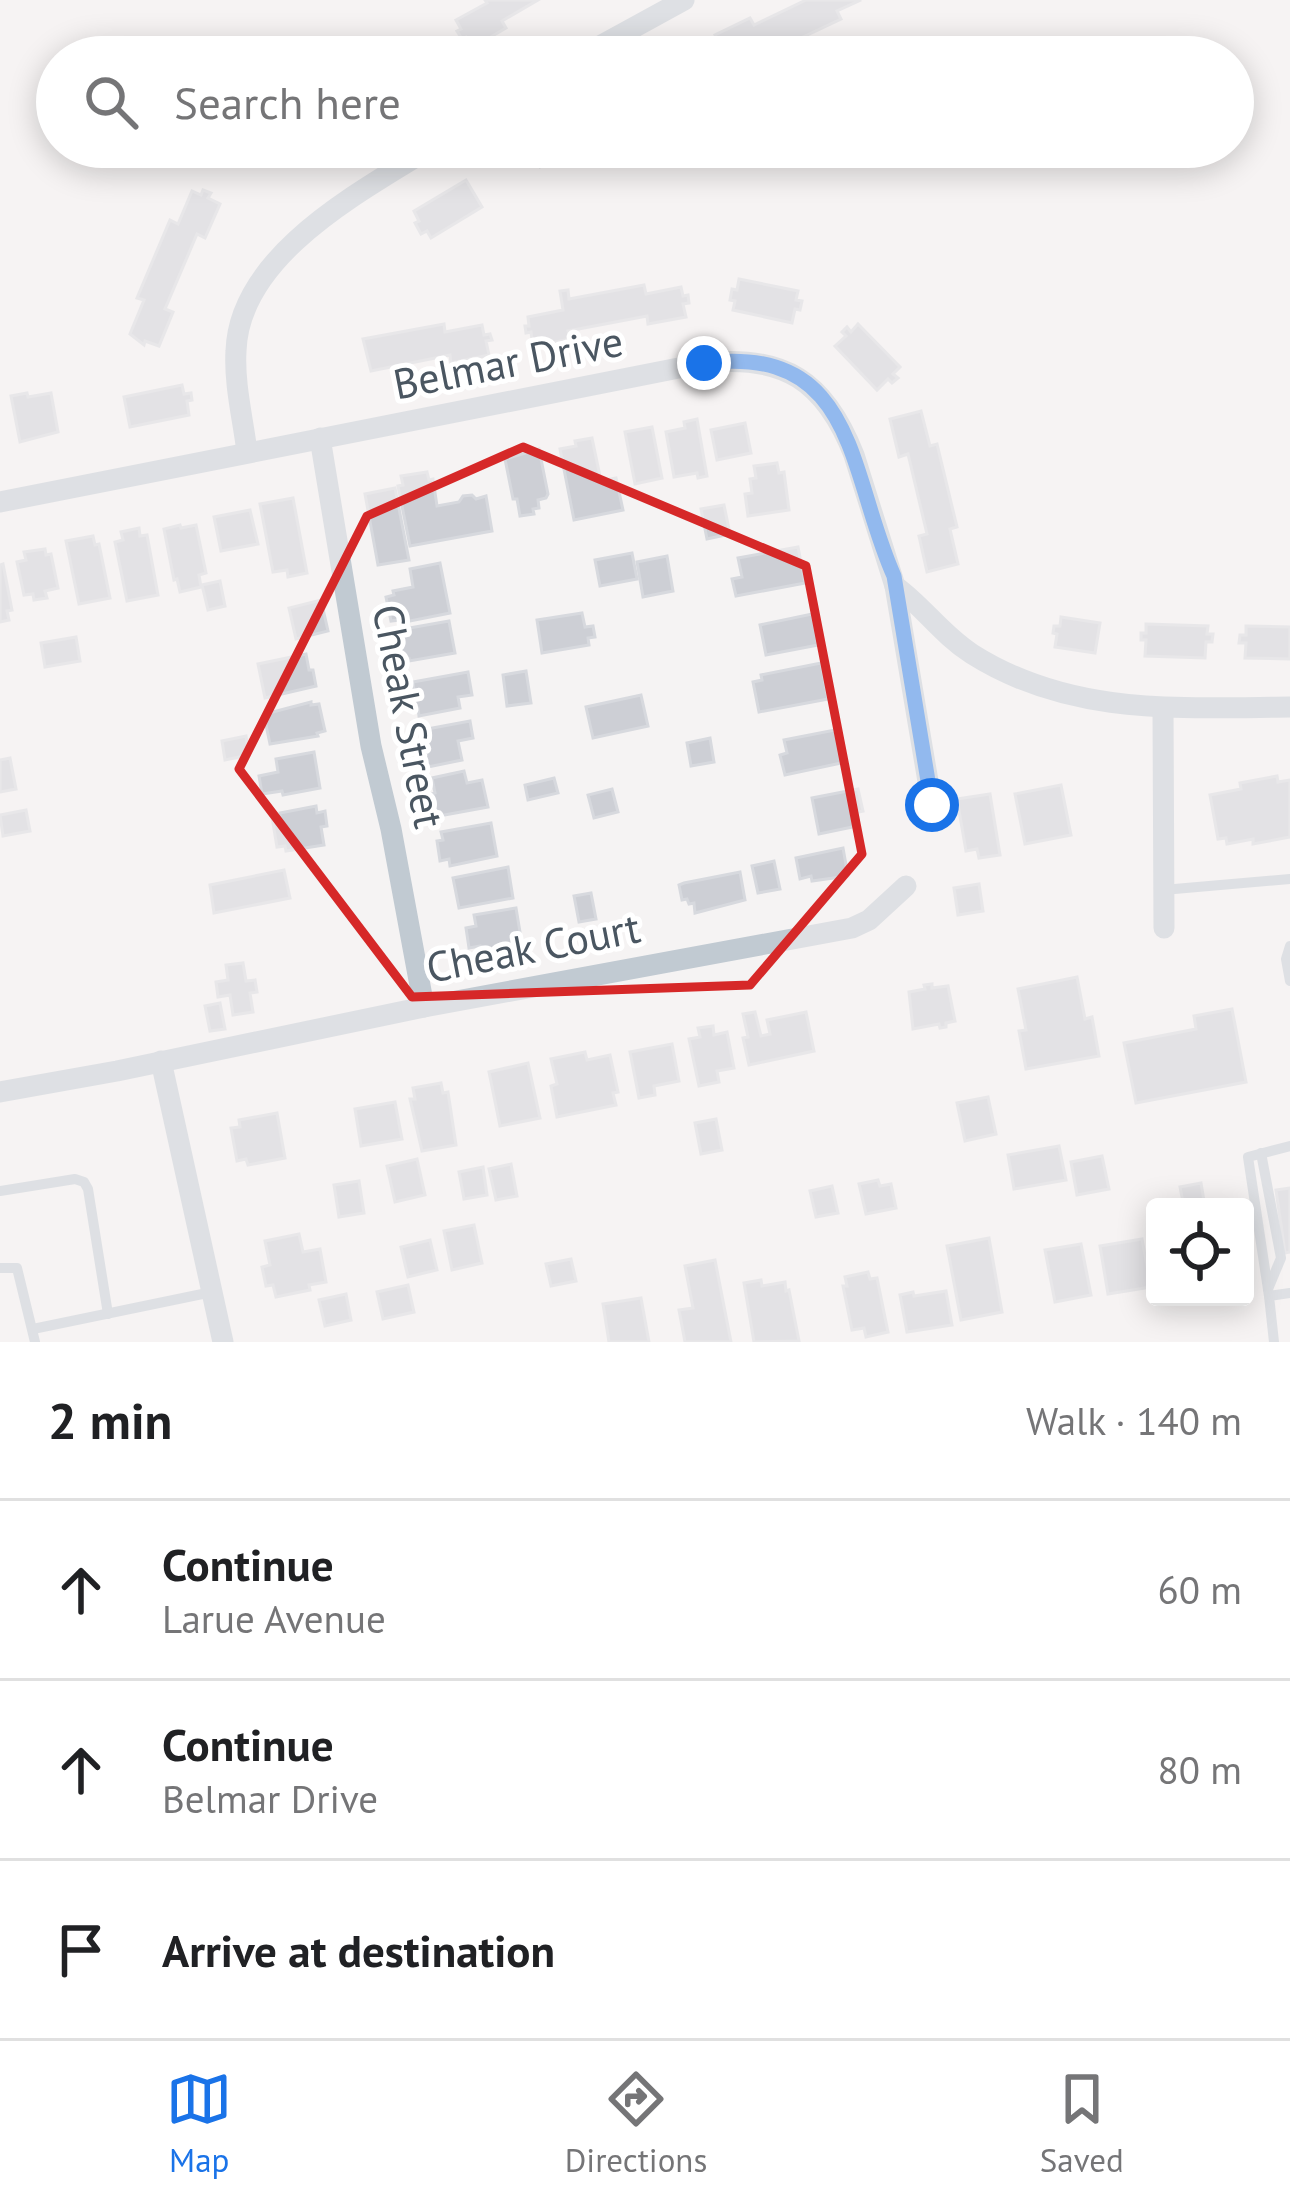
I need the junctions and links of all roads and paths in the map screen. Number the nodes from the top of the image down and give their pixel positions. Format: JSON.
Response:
{"nodes":[{"id":1,"x":684,"y":0,"type":"edge"},
{"id":2,"x":618,"y":36,"type":"edge"},
{"id":3,"x":398,"y":168,"type":"edge"},
{"id":4,"x":320,"y":438,"type":"junction"},
{"id":5,"x":247,"y":452,"type":"junction"},
{"id":6,"x":0,"y":502,"type":"edge"},
{"id":7,"x":895,"y":586,"type":"junction"},
{"id":8,"x":1290,"y":707,"type":"edge"},
{"id":9,"x":1163,"y":708,"type":"junction"},
{"id":10,"x":932,"y":805,"type":"dead end"},
{"id":11,"x":1290,"y":880,"type":"edge"},
{"id":12,"x":906,"y":886,"type":"dead end"},
{"id":13,"x":1163,"y":890,"type":"junction"},
{"id":14,"x":1164,"y":928,"type":"dead end"},
{"id":15,"x":1289,"y":950,"type":"edge"},
{"id":16,"x":1290,"y":981,"type":"edge"},
{"id":17,"x":424,"y":1007,"type":"junction"},
{"id":18,"x":161,"y":1061,"type":"junction"},
{"id":19,"x":0,"y":1092,"type":"edge"},
{"id":20,"x":1290,"y":1146,"type":"edge"},
{"id":21,"x":0,"y":1191,"type":"edge"},
{"id":22,"x":0,"y":1268,"type":"edge"},
{"id":23,"x":212,"y":1292,"type":"junction"},
{"id":24,"x":1268,"y":1293,"type":"junction"},
{"id":25,"x":1290,"y":1293,"type":"edge"},
{"id":26,"x":108,"y":1314,"type":"junction"},
{"id":27,"x":34,"y":1336,"type":"edge"},
{"id":28,"x":223,"y":1342,"type":"edge"},
{"id":29,"x":1274,"y":1342,"type":"edge"}],
"edges":[{"from":1,"to":2,"type":"street"},
{"from":3,"to":5,"type":"street"},
{"from":4,"to":5,"type":"street","name":"Belmar Drive"},
{"from":4,"to":7,"type":"street","name":"Belmar Drive"},
{"from":4,"to":17,"type":"street","name":"Cheak Street"},
{"from":5,"to":6,"type":"street","name":"Belmar Drive"},
{"from":7,"to":9,"type":"street","name":"Belmar Drive"},
{"from":7,"to":10,"type":"street"},
{"from":8,"to":9,"type":"street","name":"Belmar Drive"},
{"from":9,"to":13,"type":"street"},
{"from":11,"to":13,"type":"lane"},
{"from":12,"to":17,"type":"street","name":"Cheak Court"},
{"from":13,"to":14,"type":"street"},
{"from":15,"to":16,"type":"lane"},
{"from":17,"to":18,"type":"street","name":"Cheak Court"},
{"from":18,"to":19,"type":"street","name":"Cheak Court"},
{"from":18,"to":23,"type":"street"},
{"from":20,"to":24,"type":"lane"},
{"from":21,"to":26,"type":"lane"},
{"from":22,"to":27,"type":"lane"},
{"from":23,"to":26,"type":"lane"},
{"from":23,"to":28,"type":"street"},
{"from":24,"to":25,"type":"lane"},
{"from":24,"to":29,"type":"lane"},
{"from":26,"to":27,"type":"lane"}]}
